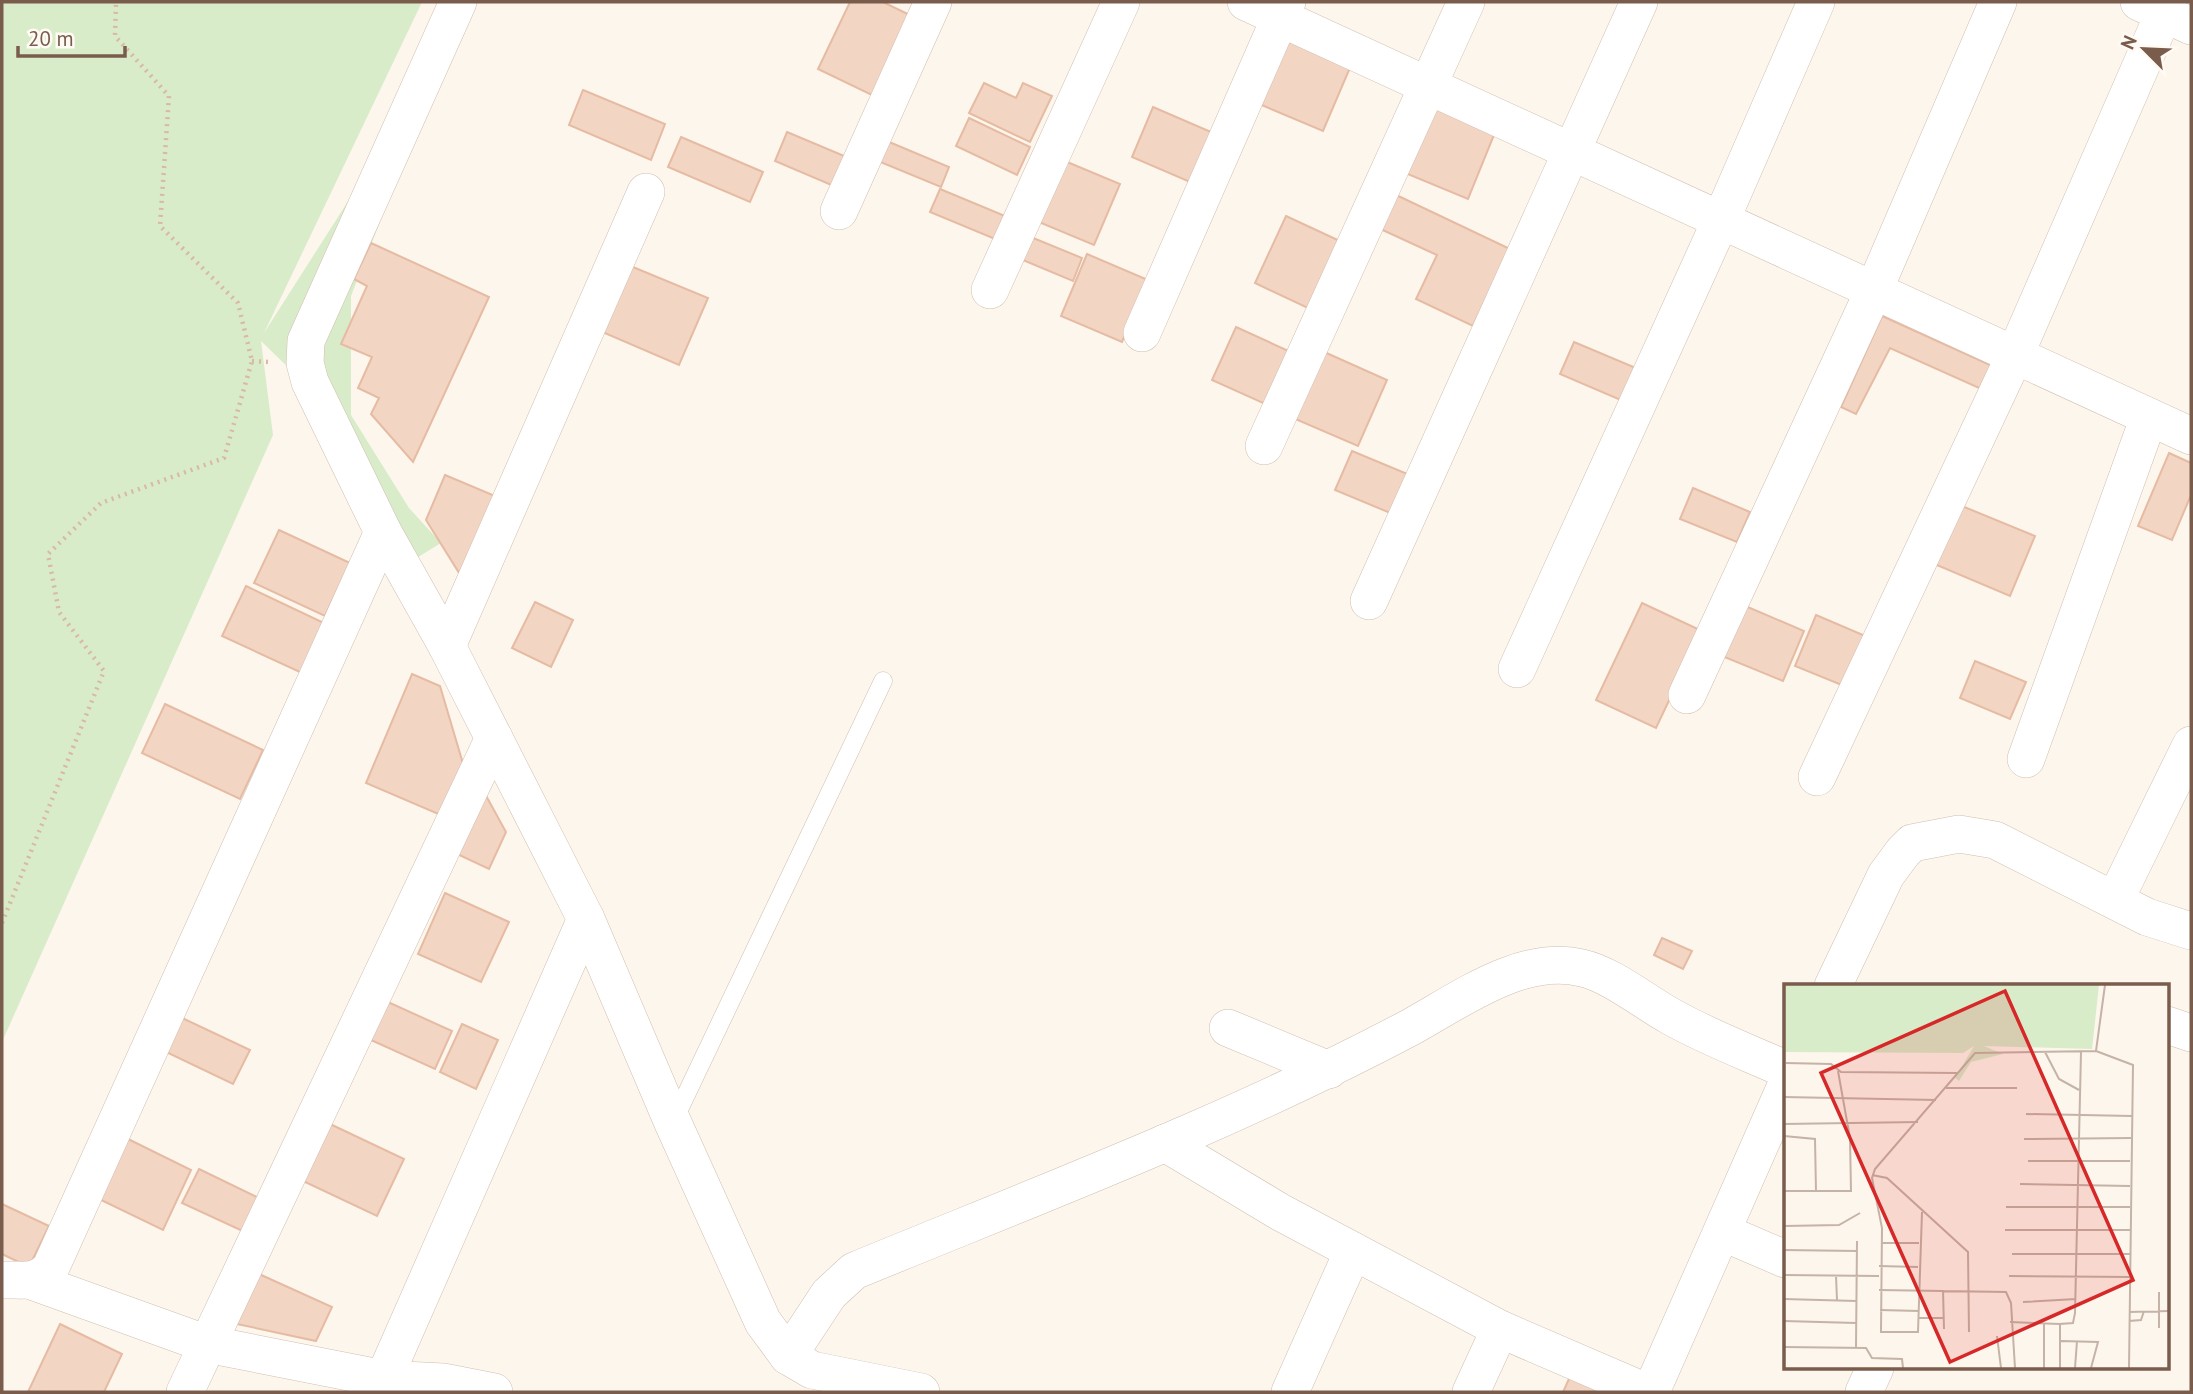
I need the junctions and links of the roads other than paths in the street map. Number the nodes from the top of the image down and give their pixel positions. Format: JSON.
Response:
{"nodes":[{"id":1,"x":458,"y":2,"type":"edge"},
{"id":2,"x":933,"y":2,"type":"edge"},
{"id":3,"x":1121,"y":2,"type":"edge"},
{"id":4,"x":1247,"y":2,"type":"edge"},
{"id":5,"x":1466,"y":2,"type":"edge"},
{"id":6,"x":1639,"y":2,"type":"edge"},
{"id":7,"x":1816,"y":2,"type":"edge"},
{"id":8,"x":1997,"y":2,"type":"edge"},
{"id":9,"x":1284,"y":9,"type":"edge"},
{"id":10,"x":2165,"y":13,"type":"edge"},
{"id":11,"x":1426,"y":84,"type":"junction"},
{"id":12,"x":1573,"y":152,"type":"junction"},
{"id":13,"x":646,"y":192,"type":"dead end"},
{"id":14,"x":839,"y":211,"type":"dead end"},
{"id":15,"x":1721,"y":220,"type":"junction"},
{"id":16,"x":990,"y":290,"type":"dead end"},
{"id":17,"x":1874,"y":290,"type":"junction"},
{"id":18,"x":1142,"y":333,"type":"dead end"},
{"id":19,"x":2015,"y":355,"type":"junction"},
{"id":20,"x":2149,"y":417,"type":"junction"},
{"id":21,"x":2191,"y":436,"type":"edge"},
{"id":22,"x":1264,"y":446,"type":"dead end"},
{"id":23,"x":383,"y":531,"type":"junction"},
{"id":24,"x":1369,"y":601,"type":"dead end"},
{"id":25,"x":447,"y":646,"type":"junction"},
{"id":26,"x":1517,"y":669,"type":"dead end"},
{"id":27,"x":883,"y":681,"type":"dead end"},
{"id":28,"x":1687,"y":695,"type":"dead end"},
{"id":29,"x":494,"y":738,"type":"junction"},
{"id":30,"x":2191,"y":745,"type":"edge"},
{"id":31,"x":2026,"y":759,"type":"dead end"},
{"id":32,"x":1817,"y":777,"type":"dead end"},
{"id":33,"x":2115,"y":900,"type":"junction"},
{"id":34,"x":586,"y":919,"type":"junction"},
{"id":35,"x":2191,"y":931,"type":"edge"},
{"id":36,"x":1834,"y":984,"type":"edge"},
{"id":37,"x":2168,"y":1025,"type":"edge"},
{"id":38,"x":1228,"y":1028,"type":"dead end"},
{"id":39,"x":2191,"y":1033,"type":"edge"},
{"id":40,"x":1784,"y":1069,"type":"edge"},
{"id":41,"x":1329,"y":1070,"type":"junction"},
{"id":42,"x":1784,"y":1090,"type":"edge"},
{"id":43,"x":673,"y":1123,"type":"junction"},
{"id":44,"x":1165,"y":1143,"type":"junction"},
{"id":45,"x":1722,"y":1232,"type":"junction"},
{"id":46,"x":1353,"y":1251,"type":"junction"},
{"id":47,"x":1784,"y":1259,"type":"edge"},
{"id":48,"x":17,"y":1281,"type":"edge"},
{"id":49,"x":1500,"y":1329,"type":"junction"},
{"id":50,"x":207,"y":1344,"type":"junction"},
{"id":51,"x":789,"y":1356,"type":"junction"},
{"id":52,"x":1874,"y":1370,"type":"edge"},
{"id":53,"x":381,"y":1385,"type":"edge"},
{"id":54,"x":185,"y":1392,"type":"edge"},
{"id":55,"x":494,"y":1392,"type":"edge"},
{"id":56,"x":921,"y":1392,"type":"edge"},
{"id":57,"x":1290,"y":1392,"type":"edge"},
{"id":58,"x":1471,"y":1392,"type":"edge"},
{"id":59,"x":1649,"y":1392,"type":"edge"},
{"id":60,"x":1864,"y":1392,"type":"edge"}],
"edges":[{"from":1,"to":23,"type":"street"},
{"from":2,"to":14,"type":"street"},
{"from":3,"to":16,"type":"street"},
{"from":4,"to":9,"type":"street"},
{"from":5,"to":11,"type":"street"},
{"from":6,"to":12,"type":"street"},
{"from":7,"to":15,"type":"street"},
{"from":8,"to":17,"type":"street"},
{"from":9,"to":11,"type":"street"},
{"from":9,"to":18,"type":"street"},
{"from":10,"to":19,"type":"street"},
{"from":11,"to":12,"type":"street"},
{"from":11,"to":22,"type":"street"},
{"from":12,"to":15,"type":"street"},
{"from":12,"to":24,"type":"street"},
{"from":13,"to":25,"type":"street"},
{"from":15,"to":17,"type":"street"},
{"from":15,"to":26,"type":"street"},
{"from":17,"to":19,"type":"street"},
{"from":17,"to":28,"type":"street"},
{"from":19,"to":20,"type":"street"},
{"from":19,"to":32,"type":"street"},
{"from":20,"to":21,"type":"street"},
{"from":20,"to":31,"type":"street"},
{"from":23,"to":25,"type":"street"},
{"from":23,"to":48,"type":"street"},
{"from":25,"to":29,"type":"street"},
{"from":27,"to":43,"type":"lane"},
{"from":29,"to":34,"type":"street"},
{"from":29,"to":50,"type":"street"},
{"from":30,"to":33,"type":"street"},
{"from":33,"to":35,"type":"street"},
{"from":33,"to":36,"type":"street"},
{"from":34,"to":43,"type":"street"},
{"from":34,"to":53,"type":"street"},
{"from":37,"to":39,"type":"street"},
{"from":38,"to":41,"type":"street"},
{"from":40,"to":41,"type":"street"},
{"from":41,"to":44,"type":"street"},
{"from":42,"to":45,"type":"street"},
{"from":43,"to":51,"type":"street"},
{"from":44,"to":46,"type":"street"},
{"from":44,"to":51,"type":"street"},
{"from":45,"to":47,"type":"street"},
{"from":45,"to":59,"type":"street"},
{"from":46,"to":49,"type":"street"},
{"from":46,"to":57,"type":"street"},
{"from":48,"to":50,"type":"street"},
{"from":49,"to":58,"type":"street"},
{"from":49,"to":59,"type":"street"},
{"from":50,"to":53,"type":"street"},
{"from":50,"to":54,"type":"street"},
{"from":51,"to":56,"type":"street"},
{"from":52,"to":60,"type":"street"},
{"from":53,"to":55,"type":"street"}]}
